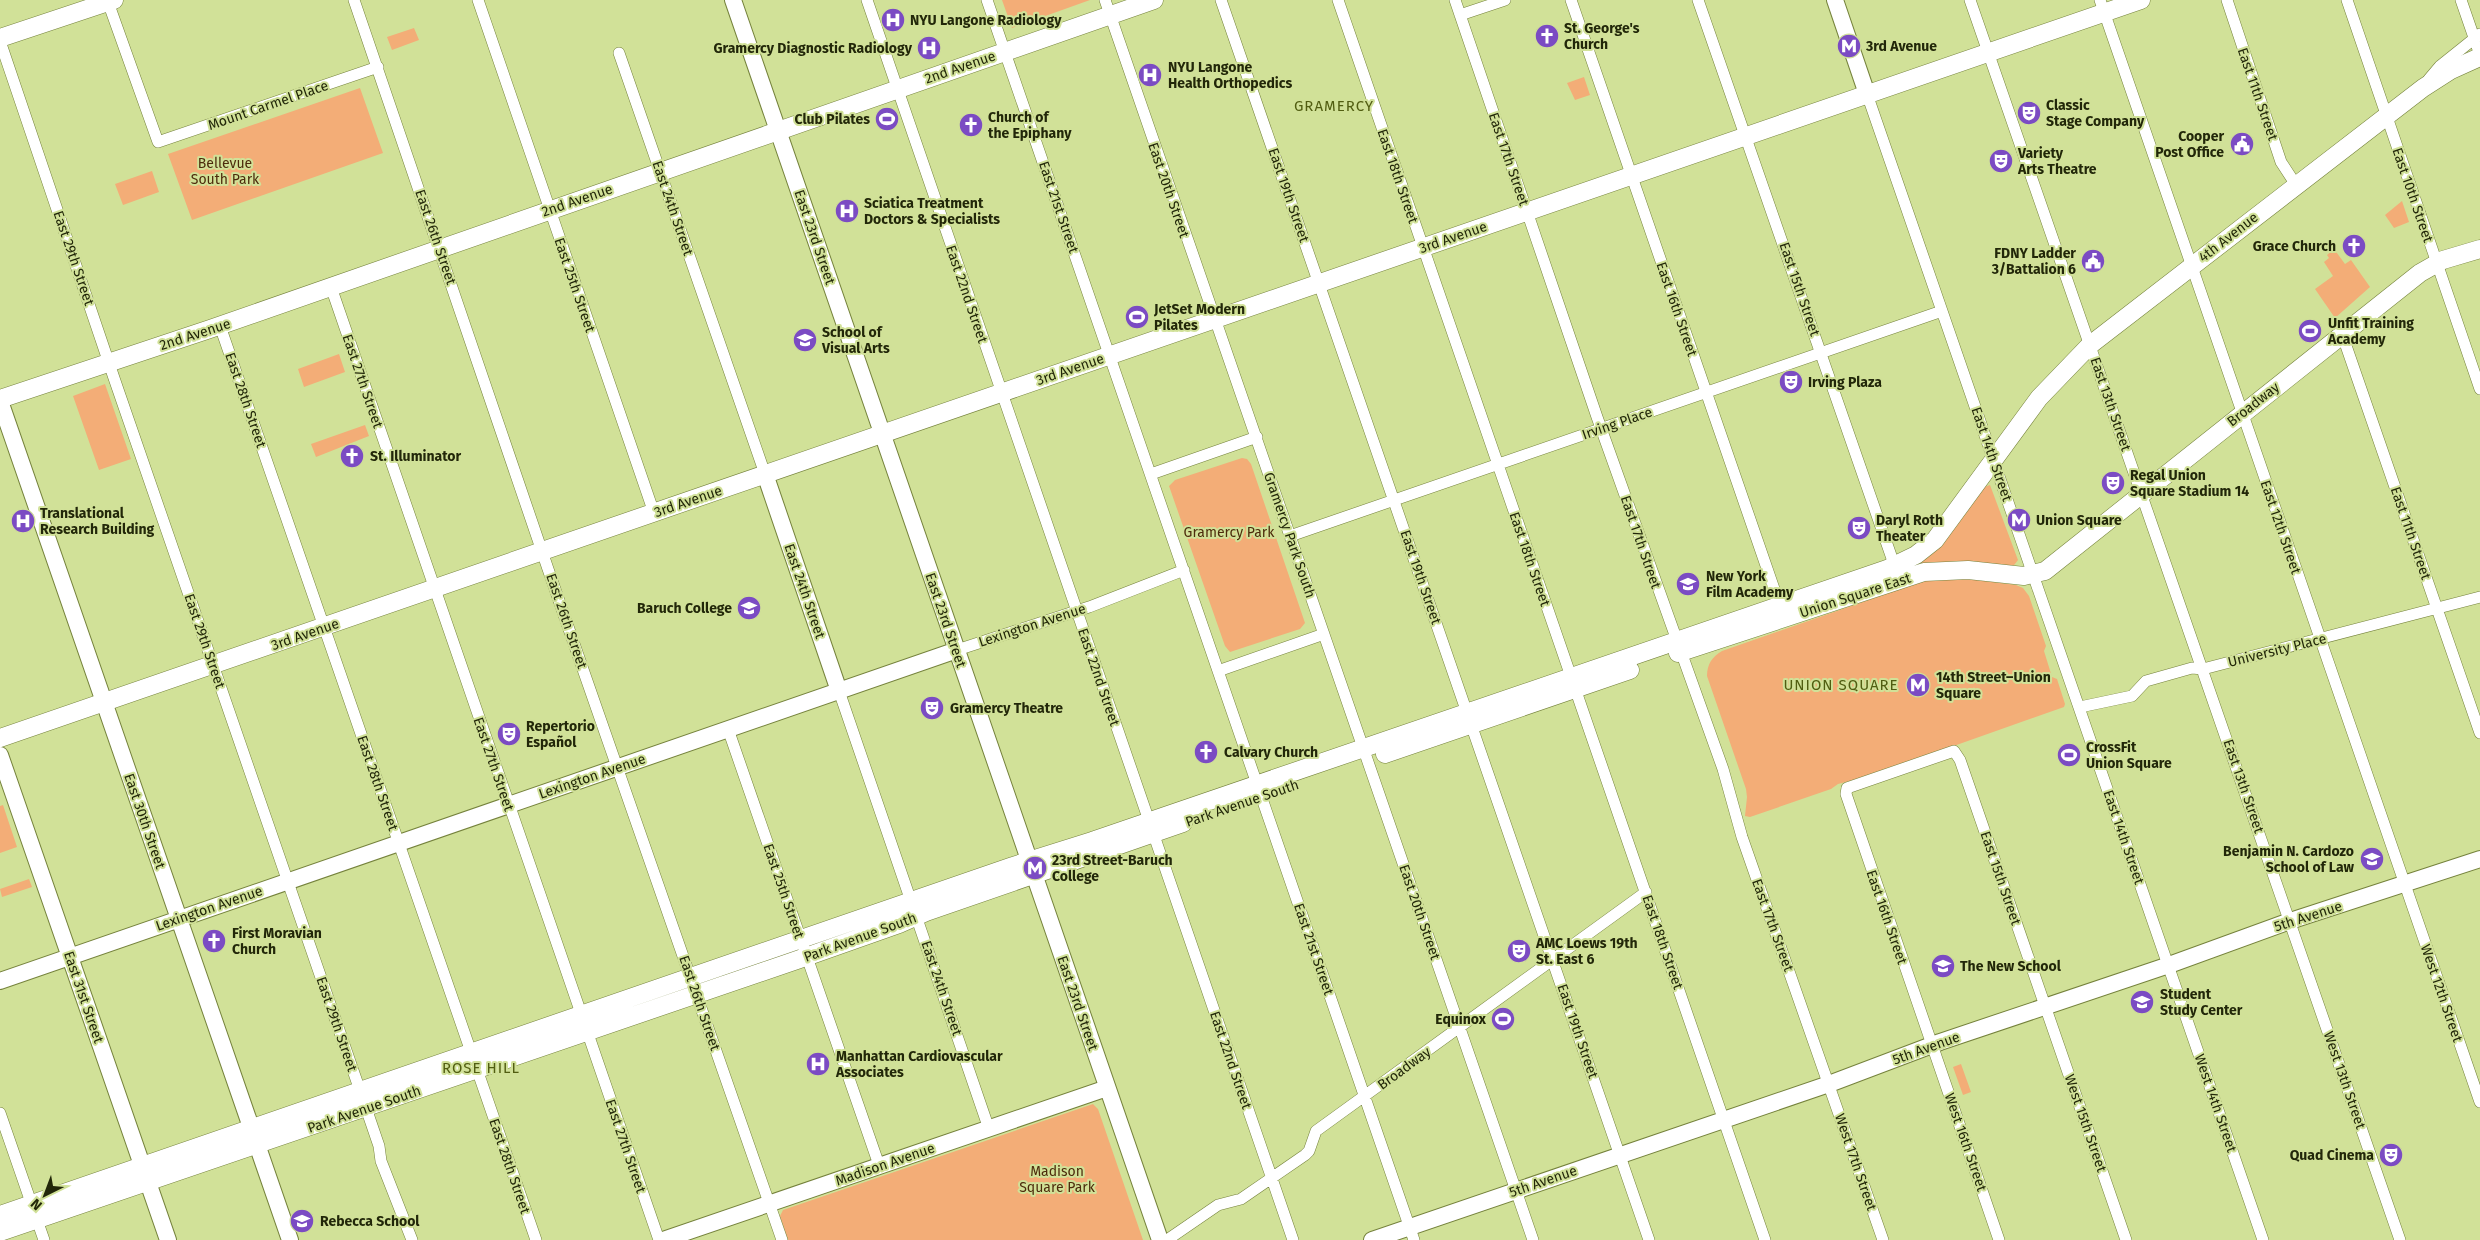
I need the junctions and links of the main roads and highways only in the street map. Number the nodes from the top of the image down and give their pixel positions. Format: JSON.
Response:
{"nodes":[{"id":1,"x":733,"y":0,"type":"edge"},
{"id":2,"x":1154,"y":0,"type":"edge"},
{"id":3,"x":1835,"y":0,"type":"edge"},
{"id":4,"x":2141,"y":0,"type":"edge"},
{"id":5,"x":111,"y":1,"type":"edge"},
{"id":6,"x":82,"y":5,"type":"edge"},
{"id":7,"x":2102,"y":6,"type":"edge"},
{"id":8,"x":1107,"y":8,"type":"edge"},
{"id":9,"x":0,"y":40,"type":"edge"},
{"id":10,"x":2480,"y":56,"type":"edge"},
{"id":11,"x":1868,"y":94,"type":"junction"},
{"id":12,"x":779,"y":130,"type":"junction"},
{"id":13,"x":2480,"y":249,"type":"edge"},
{"id":14,"x":0,"y":400,"type":"edge"},
{"id":15,"x":882,"y":434,"type":"junction"},
{"id":16,"x":1994,"y":459,"type":"joint"},
{"id":17,"x":765,"y":474,"type":"junction"},
{"id":18,"x":1897,"y":573,"type":"junction"},
{"id":19,"x":2034,"y":574,"type":"joint"},
{"id":20,"x":1680,"y":646,"type":"joint"},
{"id":21,"x":957,"y":650,"type":"junction"},
{"id":22,"x":839,"y":691,"type":"junction"},
{"id":23,"x":105,"y":702,"type":"junction"},
{"id":24,"x":0,"y":738,"type":"edge"},
{"id":25,"x":0,"y":755,"type":"edge"},
{"id":26,"x":2480,"y":858,"type":"edge"},
{"id":27,"x":1031,"y":868,"type":"junction"},
{"id":28,"x":915,"y":908,"type":"junction"},
{"id":29,"x":179,"y":918,"type":"junction"},
{"id":30,"x":70,"y":956,"type":"junction"},
{"id":31,"x":0,"y":981,"type":"edge"},
{"id":32,"x":1107,"y":1088,"type":"junction"},
{"id":33,"x":251,"y":1129,"type":"junction"},
{"id":34,"x":257,"y":1146,"type":"junction"},
{"id":35,"x":142,"y":1166,"type":"junction"},
{"id":36,"x":148,"y":1183,"type":"junction"},
{"id":37,"x":34,"y":1212,"type":"junction"},
{"id":38,"x":0,"y":1215,"type":"edge"},
{"id":39,"x":0,"y":1232,"type":"edge"},
{"id":40,"x":1412,"y":1234,"type":"edge"},
{"id":41,"x":168,"y":1240,"type":"edge"},
{"id":42,"x":290,"y":1240,"type":"edge"},
{"id":43,"x":662,"y":1240,"type":"edge"},
{"id":44,"x":1160,"y":1240,"type":"edge"},
{"id":45,"x":1372,"y":1240,"type":"edge"}],
"edges":[{"from":1,"to":12,"type":"main road","name":"East 23rd Street"},
{"from":2,"to":8,"type":"main road","name":"2nd Avenue"},
{"from":3,"to":11,"type":"main road","name":"East 14th Street"},
{"from":4,"to":7,"type":"main road","name":"3rd Avenue"},
{"from":5,"to":6,"type":"main road"},
{"from":6,"to":9,"type":"main road"},
{"from":7,"to":11,"type":"main road","name":"3rd Avenue"},
{"from":8,"to":12,"type":"main road","name":"2nd Avenue"},
{"from":10,"to":16,"type":"main road","name":"4th Avenue"},
{"from":11,"to":15,"type":"main road","name":"3rd Avenue"},
{"from":12,"to":14,"type":"main road","name":"2nd Avenue"},
{"from":12,"to":15,"type":"main road","name":"East 23rd Street"},
{"from":13,"to":19,"type":"main road","name":"Broadway"},
{"from":14,"to":23,"type":"main road","name":"East 30th Street"},
{"from":15,"to":17,"type":"main road","name":"3rd Avenue"},
{"from":15,"to":21,"type":"main road","name":"East 23rd Street"},
{"from":16,"to":18,"type":"main road","name":"Union Square East"},
{"from":17,"to":22,"type":"main road","name":"East 24th Street"},
{"from":17,"to":23,"type":"main road","name":"3rd Avenue"},
{"from":18,"to":19,"type":"main road","name":"Union Square East"},
{"from":18,"to":20,"type":"main road","name":"Union Square East"},
{"from":20,"to":27,"type":"main road","name":"Park Avenue South"},
{"from":21,"to":22,"type":"main road","name":"Lexington Avenue"},
{"from":21,"to":27,"type":"main road","name":"East 23rd Street"},
{"from":22,"to":29,"type":"main road","name":"Lexington Avenue"},
{"from":23,"to":24,"type":"main road","name":"3rd Avenue"},
{"from":23,"to":29,"type":"main road","name":"East 30th Street"},
{"from":25,"to":30,"type":"main road","name":"East 31st Street"},
{"from":26,"to":40,"type":"main road","name":"5th Avenue"},
{"from":27,"to":28,"type":"main road","name":"Park Avenue South"},
{"from":27,"to":32,"type":"main road","name":"East 23rd Street"},
{"from":28,"to":33,"type":"main road","name":"Park Avenue South"},
{"from":28,"to":34,"type":"main road","name":"Park Avenue South"},
{"from":29,"to":30,"type":"main road","name":"Lexington Avenue"},
{"from":29,"to":33,"type":"main road","name":"East 30th Street"},
{"from":30,"to":31,"type":"main road","name":"Lexington Avenue"},
{"from":30,"to":35,"type":"main road","name":"East 31st Street"},
{"from":32,"to":43,"type":"main road","name":"Madison Avenue"},
{"from":32,"to":44,"type":"main road","name":"East 23rd Street"},
{"from":33,"to":34,"type":"main road","name":"East 30th Street"},
{"from":33,"to":35,"type":"main road","name":"Park Avenue South"},
{"from":34,"to":36,"type":"main road","name":"Park Avenue South"},
{"from":34,"to":42,"type":"main road","name":"East 30th Street"},
{"from":35,"to":36,"type":"main road","name":"East 31st Street"},
{"from":35,"to":37,"type":"main road","name":"Park Avenue South"},
{"from":36,"to":37,"type":"main road","name":"Park Avenue South"},
{"from":36,"to":41,"type":"main road","name":"East 31st Street"},
{"from":37,"to":38,"type":"main road"},
{"from":37,"to":39,"type":"main road"},
{"from":40,"to":45,"type":"main road","name":"5th Avenue"}]}
